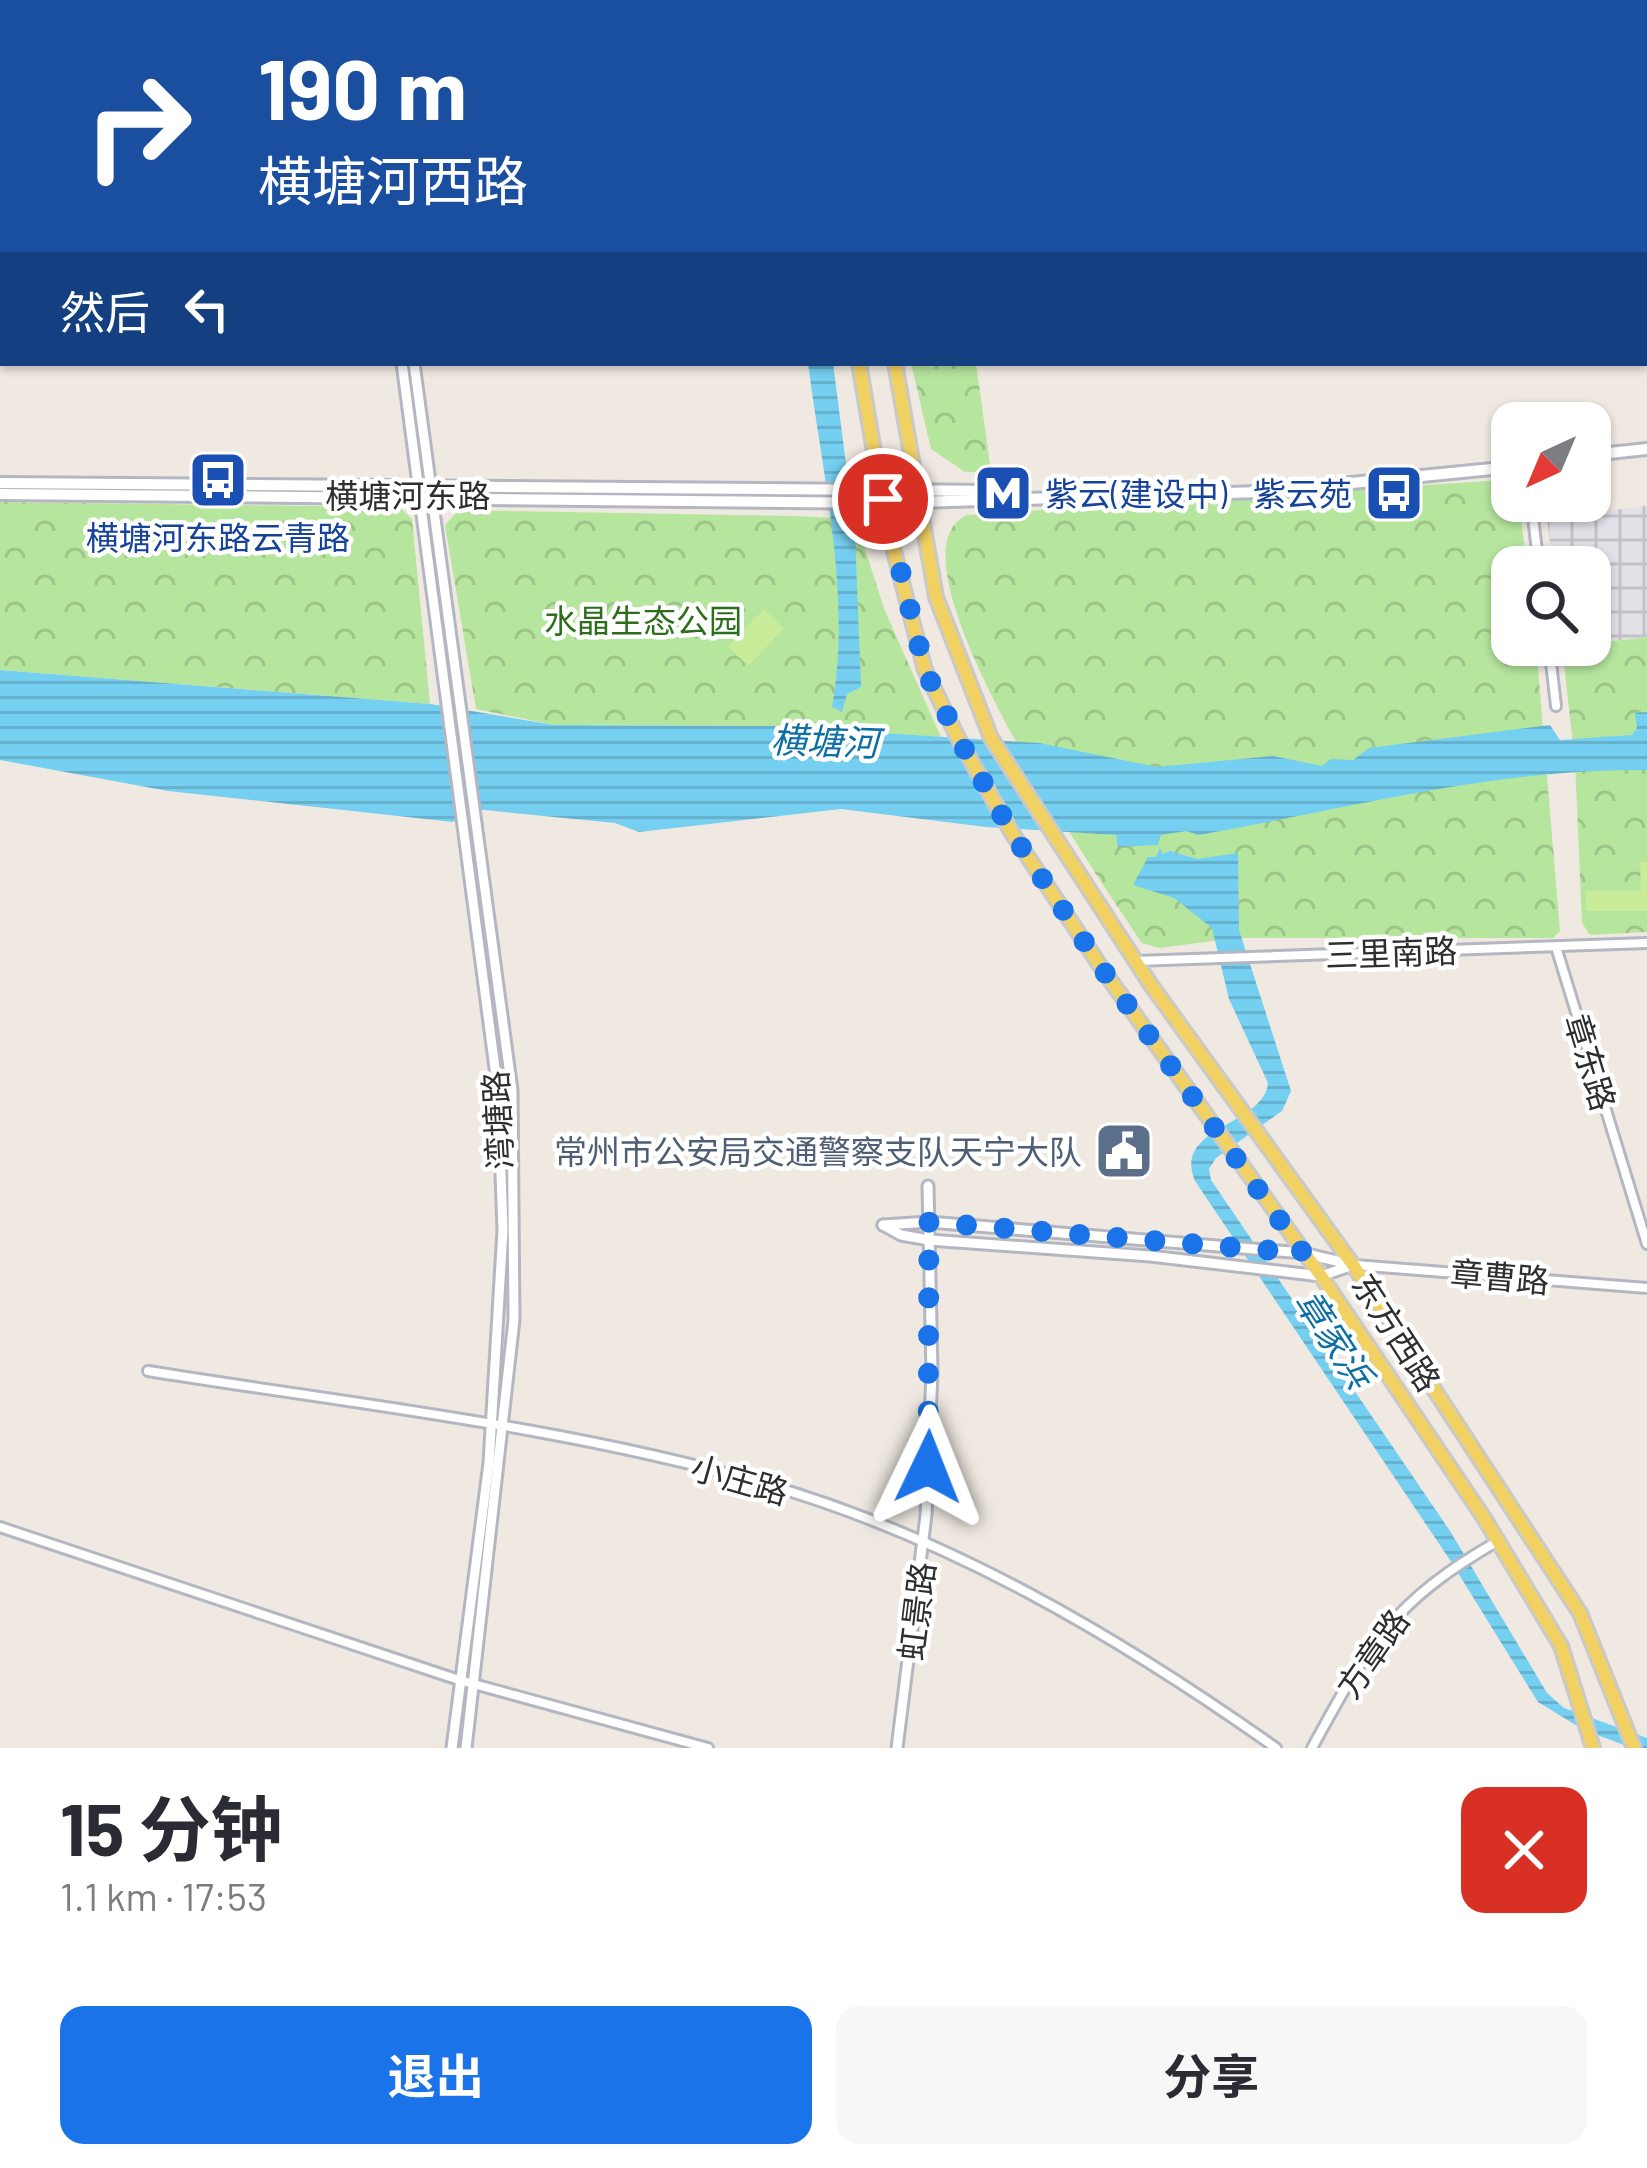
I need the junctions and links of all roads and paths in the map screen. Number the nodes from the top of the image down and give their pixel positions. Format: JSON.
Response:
{"nodes":[{"id":1,"x":403,"y":366,"type":"edge"},
{"id":2,"x":414,"y":366,"type":"edge"},
{"id":3,"x":860,"y":366,"type":"edge"},
{"id":4,"x":896,"y":366,"type":"edge"},
{"id":5,"x":1647,"y":448,"type":"edge"},
{"id":6,"x":1611,"y":452,"type":"edge"},
{"id":7,"x":1491,"y":467,"type":"edge"},
{"id":8,"x":0,"y":483,"type":"edge"},
{"id":9,"x":424,"y":491,"type":"junction"},
{"id":10,"x":0,"y":494,"type":"edge"},
{"id":11,"x":882,"y":496,"type":"junction"},
{"id":12,"x":917,"y":496,"type":"junction"},
{"id":13,"x":1551,"y":666,"type":"edge"},
{"id":14,"x":1556,"y":706,"type":"dead end"},
{"id":15,"x":1647,"y":943,"type":"edge"},
{"id":16,"x":1556,"y":947,"type":"junction"},
{"id":17,"x":1135,"y":961,"type":"junction"},
{"id":18,"x":928,"y":1186,"type":"dead end"},
{"id":19,"x":929,"y":1222,"type":"junction"},
{"id":20,"x":929,"y":1240,"type":"junction"},
{"id":21,"x":1647,"y":1244,"type":"edge"},
{"id":22,"x":1303,"y":1253,"type":"junction"},
{"id":23,"x":1353,"y":1265,"type":"junction"},
{"id":24,"x":1321,"y":1276,"type":"junction"},
{"id":25,"x":1647,"y":1288,"type":"edge"},
{"id":26,"x":148,"y":1371,"type":"dead end"},
{"id":27,"x":491,"y":1425,"type":"junction"},
{"id":28,"x":506,"y":1426,"type":"junction"},
{"id":29,"x":0,"y":1527,"type":"edge"},
{"id":30,"x":1498,"y":1541,"type":"junction"},
{"id":31,"x":923,"y":1544,"type":"junction"},
{"id":32,"x":461,"y":1681,"type":"junction"},
{"id":33,"x":474,"y":1684,"type":"junction"},
{"id":34,"x":1592,"y":1746,"type":"edge"},
{"id":35,"x":452,"y":1748,"type":"edge"},
{"id":36,"x":466,"y":1748,"type":"edge"},
{"id":37,"x":709,"y":1748,"type":"edge"},
{"id":38,"x":898,"y":1748,"type":"edge"},
{"id":39,"x":1276,"y":1748,"type":"edge"},
{"id":40,"x":1312,"y":1748,"type":"edge"},
{"id":41,"x":1634,"y":1748,"type":"edge"}],
"edges":[{"from":1,"to":9,"type":"street"},
{"from":2,"to":9,"type":"street"},
{"from":3,"to":11,"type":"main road"},
{"from":4,"to":12,"type":"main road"},
{"from":5,"to":6,"type":"main road"},
{"from":7,"to":12,"type":"main road"},
{"from":8,"to":9,"type":"main road","name":"横塘河东路"},
{"from":9,"to":10,"type":"main road","name":"横塘河东路"},
{"from":9,"to":11,"type":"main road","name":"横塘河东路"},
{"from":9,"to":27,"type":"street","name":"湾塘路"},
{"from":9,"to":28,"type":"street"},
{"from":11,"to":12,"type":"main road"},
{"from":11,"to":22,"type":"main road","name":"东方西路"},
{"from":12,"to":17,"type":"main road","name":"东方西路"},
{"from":13,"to":14,"type":"street"},
{"from":15,"to":16,"type":"street","name":"三里南路"},
{"from":16,"to":17,"type":"street","name":"三里南路"},
{"from":16,"to":21,"type":"street","name":"章东路"},
{"from":17,"to":23,"type":"main road","name":"东方西路"},
{"from":18,"to":19,"type":"street","name":"虹景路"},
{"from":19,"to":20,"type":"street","name":"虹景路"},
{"from":19,"to":20,"type":"street"},
{"from":19,"to":22,"type":"street"},
{"from":20,"to":24,"type":"street"},
{"from":20,"to":31,"type":"street","name":"虹景路"},
{"from":22,"to":23,"type":"street"},
{"from":22,"to":24,"type":"main road","name":"东方西路"},
{"from":23,"to":24,"type":"street"},
{"from":23,"to":25,"type":"street","name":"章曹路"},
{"from":23,"to":41,"type":"main road","name":"东方西路"},
{"from":24,"to":30,"type":"main road","name":"东方西路"},
{"from":26,"to":27,"type":"street","name":"小庄路"},
{"from":27,"to":28,"type":"street","name":"小庄路"},
{"from":27,"to":32,"type":"street","name":"湾塘路"},
{"from":28,"to":31,"type":"street","name":"小庄路"},
{"from":28,"to":33,"type":"street"},
{"from":29,"to":32,"type":"street"},
{"from":30,"to":34,"type":"main road","name":"东方西路"},
{"from":30,"to":40,"type":"street","name":"方章路"},
{"from":31,"to":38,"type":"street","name":"虹景路"},
{"from":31,"to":39,"type":"street","name":"小庄路"},
{"from":32,"to":33,"type":"street"},
{"from":32,"to":35,"type":"street","name":"湾塘路"},
{"from":33,"to":36,"type":"street"},
{"from":33,"to":37,"type":"street"}]}
